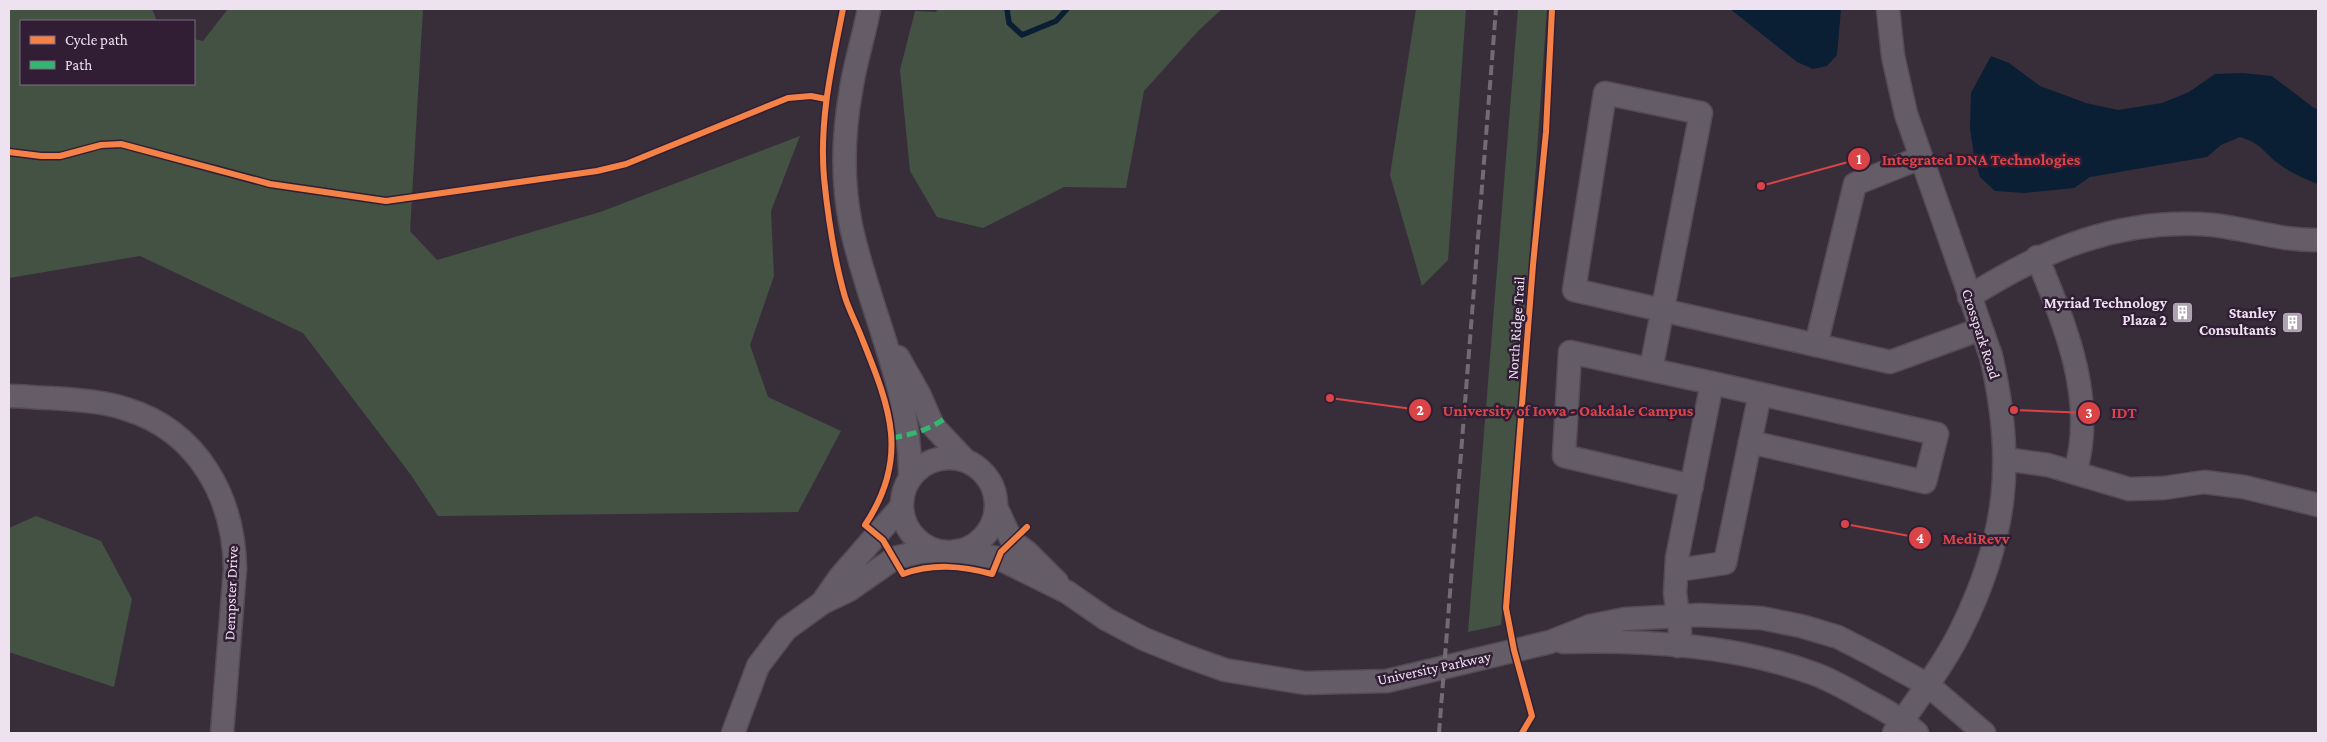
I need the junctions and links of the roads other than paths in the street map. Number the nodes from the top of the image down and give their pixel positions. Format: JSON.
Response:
{"nodes":[{"id":1,"x":869,"y":9,"type":"edge"},
{"id":2,"x":1888,"y":9,"type":"edge"},
{"id":3,"x":1920,"y":158,"type":"junction"},
{"id":4,"x":2318,"y":240,"type":"edge"},
{"id":5,"x":2038,"y":257,"type":"junction"},
{"id":6,"x":1969,"y":296,"type":"junction"},
{"id":7,"x":1662,"y":310,"type":"junction"},
{"id":8,"x":1981,"y":329,"type":"junction"},
{"id":9,"x":884,"y":332,"type":"junction"},
{"id":10,"x":1816,"y":345,"type":"junction"},
{"id":11,"x":1651,"y":369,"type":"junction"},
{"id":12,"x":1712,"y":383,"type":"junction"},
{"id":13,"x":1760,"y":394,"type":"junction"},
{"id":14,"x":9,"y":396,"type":"edge"},
{"id":15,"x":1750,"y":442,"type":"junction"},
{"id":16,"x":2005,"y":459,"type":"junction"},
{"id":17,"x":965,"y":460,"type":"junction"},
{"id":18,"x":2075,"y":473,"type":"junction"},
{"id":19,"x":910,"y":477,"type":"junction"},
{"id":20,"x":1692,"y":486,"type":"junction"},
{"id":21,"x":2318,"y":505,"type":"edge"},
{"id":22,"x":901,"y":507,"type":"junction"},
{"id":23,"x":996,"y":507,"type":"junction"},
{"id":24,"x":948,"y":551,"type":"junction"},
{"id":25,"x":1678,"y":570,"type":"junction"},
{"id":26,"x":1067,"y":592,"type":"junction"},
{"id":27,"x":822,"y":603,"type":"junction"},
{"id":28,"x":1677,"y":615,"type":"junction"},
{"id":29,"x":1550,"y":642,"type":"junction"},
{"id":30,"x":1678,"y":646,"type":"junction"},
{"id":31,"x":1928,"y":685,"type":"junction"},
{"id":32,"x":1905,"y":729,"type":"edge"},
{"id":33,"x":222,"y":733,"type":"edge"},
{"id":34,"x":733,"y":733,"type":"edge"},
{"id":35,"x":1984,"y":733,"type":"edge"}],
"edges":[{"from":1,"to":9,"type":"street"},
{"from":2,"to":3,"type":"street","name":"Crosspark Road"},
{"from":3,"to":6,"type":"street","name":"Crosspark Road"},
{"from":3,"to":10,"type":"street"},
{"from":4,"to":5,"type":"street"},
{"from":5,"to":6,"type":"street"},
{"from":5,"to":18,"type":"street"},
{"from":6,"to":8,"type":"street","name":"Crosspark Road"},
{"from":7,"to":7,"type":"street"},
{"from":7,"to":10,"type":"street"},
{"from":7,"to":11,"type":"street"},
{"from":8,"to":10,"type":"street"},
{"from":8,"to":16,"type":"street","name":"Crosspark Road"},
{"from":9,"to":17,"type":"street"},
{"from":9,"to":19,"type":"street"},
{"from":11,"to":12,"type":"street"},
{"from":11,"to":20,"type":"street"},
{"from":12,"to":13,"type":"street"},
{"from":12,"to":20,"type":"street"},
{"from":13,"to":15,"type":"street"},
{"from":13,"to":15,"type":"street"},
{"from":14,"to":33,"type":"street","name":"Dempster Drive"},
{"from":15,"to":25,"type":"street"},
{"from":16,"to":18,"type":"street"},
{"from":16,"to":31,"type":"street","name":"Crosspark Road"},
{"from":17,"to":19,"type":"street"},
{"from":17,"to":23,"type":"street"},
{"from":18,"to":21,"type":"street"},
{"from":19,"to":22,"type":"street"},
{"from":20,"to":25,"type":"street"},
{"from":22,"to":24,"type":"street"},
{"from":22,"to":27,"type":"street"},
{"from":23,"to":24,"type":"street"},
{"from":23,"to":26,"type":"street","name":"University Parkway"},
{"from":24,"to":26,"type":"street","name":"University Parkway"},
{"from":24,"to":27,"type":"street"},
{"from":25,"to":28,"type":"street"},
{"from":26,"to":29,"type":"street","name":"University Parkway"},
{"from":27,"to":34,"type":"street"},
{"from":28,"to":29,"type":"street","name":"University Parkway"},
{"from":28,"to":30,"type":"street"},
{"from":28,"to":31,"type":"street","name":"University Parkway"},
{"from":29,"to":30,"type":"street","name":"University Parkway"},
{"from":30,"to":32,"type":"street","name":"University Parkway"},
{"from":31,"to":32,"type":"street","name":"Crosspark Road"},
{"from":31,"to":35,"type":"street","name":"University Parkway"}]}
